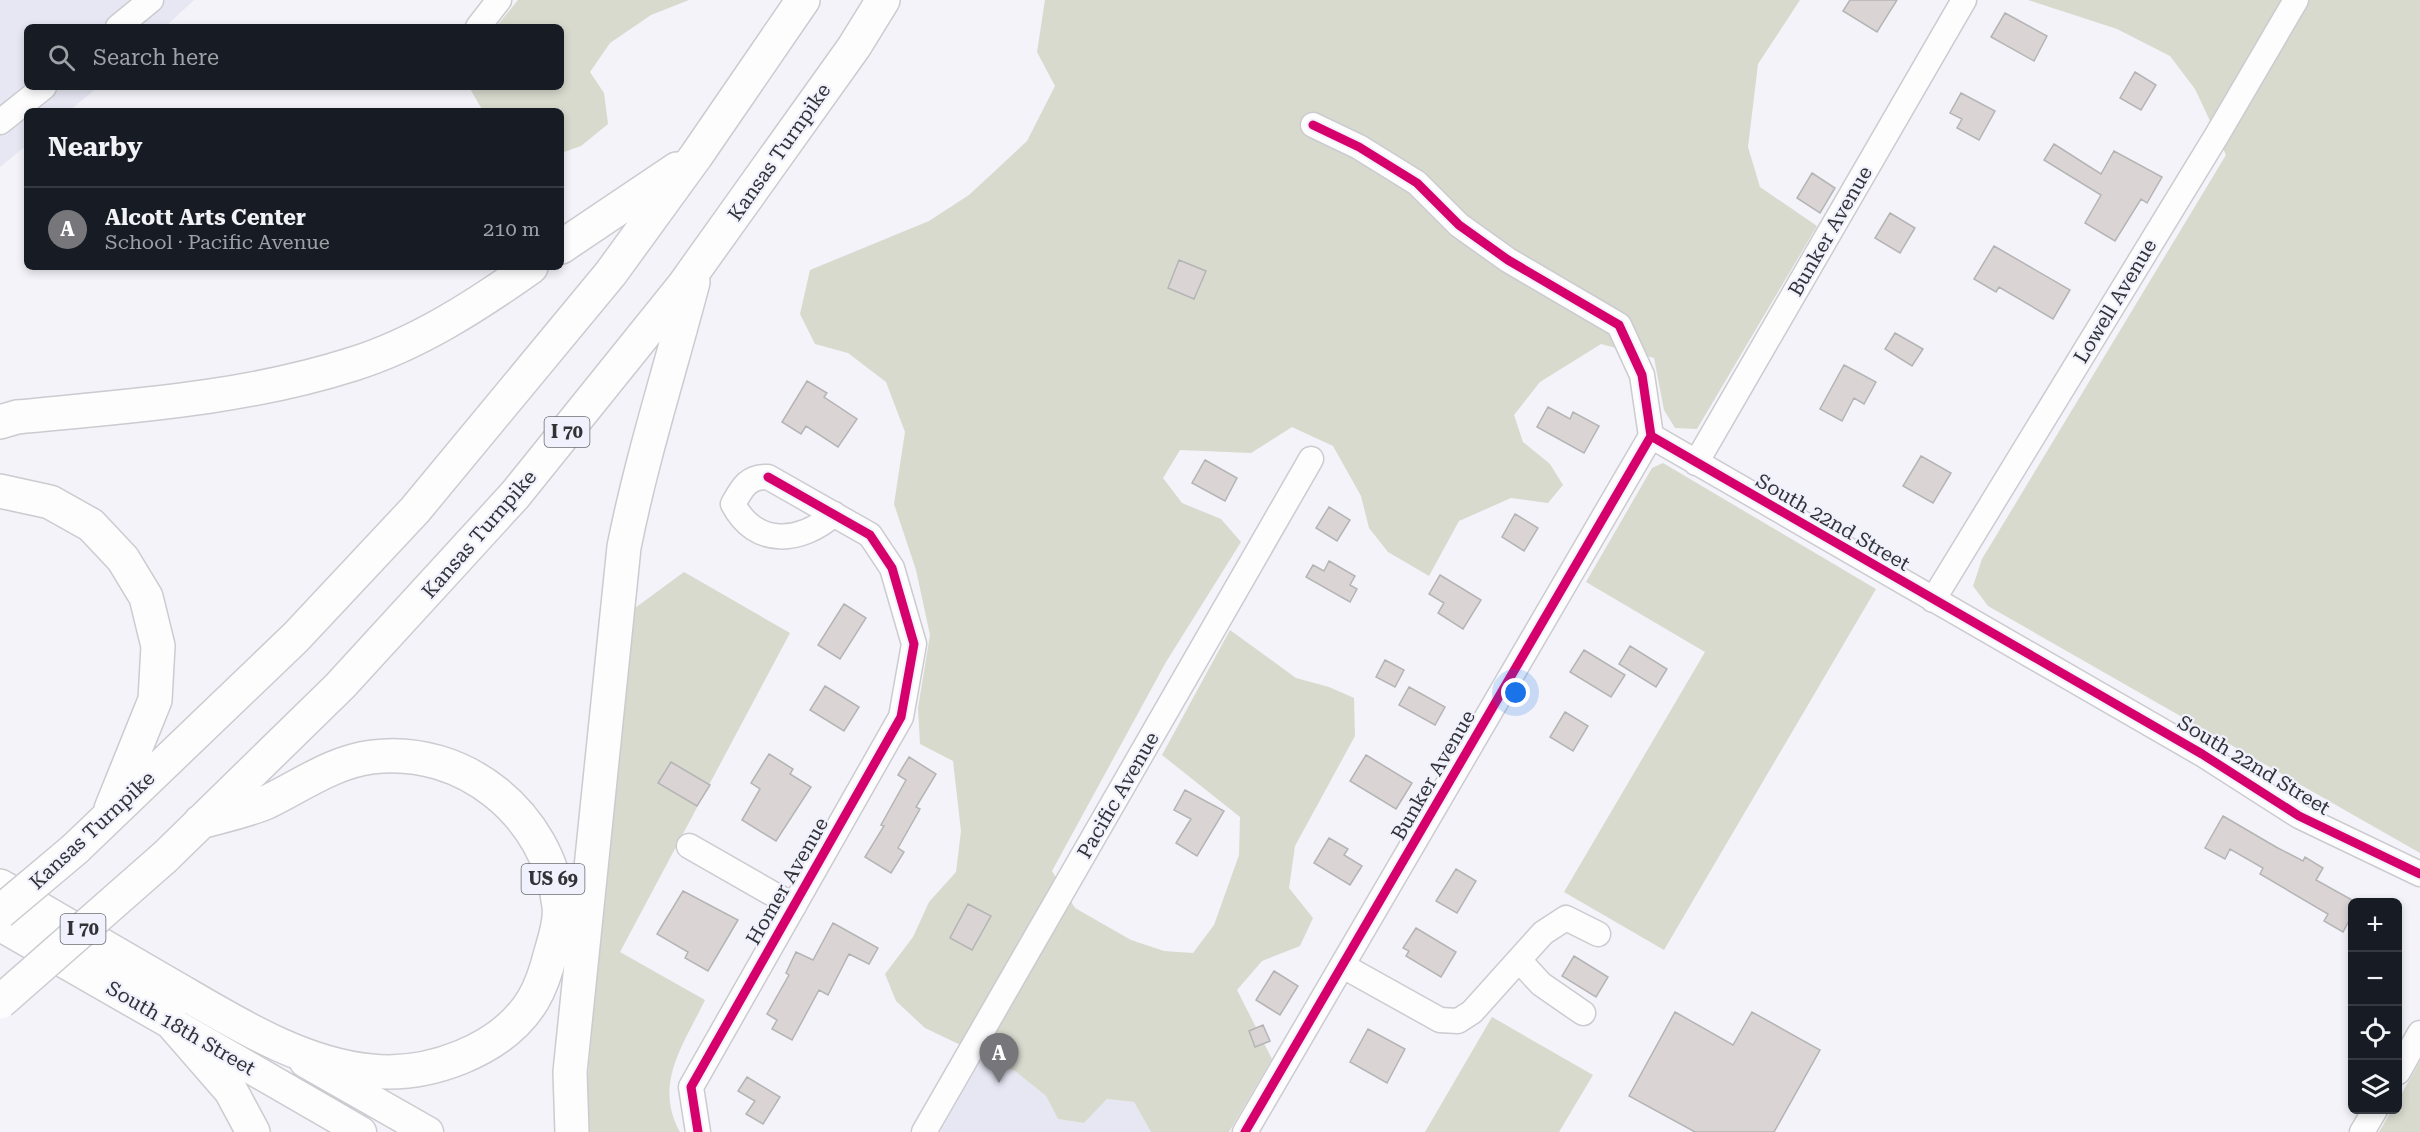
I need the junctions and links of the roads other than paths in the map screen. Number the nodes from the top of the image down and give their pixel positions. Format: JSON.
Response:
{"nodes":[{"id":1,"x":151,"y":0,"type":"edge"},
{"id":2,"x":499,"y":0,"type":"edge"},
{"id":3,"x":803,"y":0,"type":"edge"},
{"id":4,"x":883,"y":0,"type":"edge"},
{"id":5,"x":1964,"y":0,"type":"edge"},
{"id":6,"x":2296,"y":0,"type":"edge"},
{"id":7,"x":122,"y":24,"type":"edge"},
{"id":8,"x":480,"y":24,"type":"edge"},
{"id":9,"x":40,"y":90,"type":"edge"},
{"id":10,"x":0,"y":122,"type":"edge"},
{"id":11,"x":1313,"y":124,"type":"dead end"},
{"id":12,"x":696,"y":156,"type":"junction"},
{"id":13,"x":564,"y":245,"type":"edge"},
{"id":14,"x":697,"y":267,"type":"junction"},
{"id":15,"x":527,"y":270,"type":"edge"},
{"id":16,"x":0,"y":422,"type":"edge"},
{"id":17,"x":1651,"y":436,"type":"junction"},
{"id":18,"x":1311,"y":459,"type":"dead end"},
{"id":19,"x":1696,"y":463,"type":"junction"},
{"id":20,"x":0,"y":491,"type":"edge"},
{"id":21,"x":834,"y":514,"type":"junction"},
{"id":22,"x":1933,"y":600,"type":"junction"},
{"id":23,"x":107,"y":818,"type":"junction"},
{"id":24,"x":200,"y":822,"type":"junction"},
{"id":25,"x":689,"y":846,"type":"dead end"},
{"id":26,"x":2420,"y":874,"type":"edge"},
{"id":27,"x":0,"y":886,"type":"edge"},
{"id":28,"x":794,"y":906,"type":"junction"},
{"id":29,"x":0,"y":912,"type":"edge"},
{"id":30,"x":0,"y":924,"type":"edge"},
{"id":31,"x":1598,"y":934,"type":"dead end"},
{"id":32,"x":1519,"y":960,"type":"junction"},
{"id":33,"x":1342,"y":966,"type":"junction"},
{"id":34,"x":0,"y":1002,"type":"edge"},
{"id":35,"x":1583,"y":1013,"type":"dead end"},
{"id":36,"x":171,"y":1022,"type":"junction"},
{"id":37,"x":2420,"y":1033,"type":"edge"},
{"id":38,"x":264,"y":1039,"type":"junction"},
{"id":39,"x":2402,"y":1064,"type":"edge"},
{"id":40,"x":2373,"y":1114,"type":"edge"},
{"id":41,"x":252,"y":1132,"type":"edge"},
{"id":42,"x":361,"y":1132,"type":"edge"},
{"id":43,"x":428,"y":1132,"type":"edge"},
{"id":44,"x":572,"y":1132,"type":"edge"},
{"id":45,"x":698,"y":1132,"type":"edge"},
{"id":46,"x":924,"y":1132,"type":"edge"},
{"id":47,"x":1245,"y":1132,"type":"edge"},
{"id":48,"x":2362,"y":1132,"type":"edge"}],
"edges":[{"from":1,"to":7,"type":"street"},
{"from":2,"to":8,"type":"street"},
{"from":3,"to":12,"type":"highway","name":"Kansas Turnpike"},
{"from":4,"to":14,"type":"highway","name":"Kansas Turnpike","number":"I 70"},
{"from":5,"to":19,"type":"street","name":"Bunker Avenue"},
{"from":6,"to":22,"type":"street","name":"Lowell Avenue"},
{"from":9,"to":10,"type":"street"},
{"from":11,"to":17,"type":"street"},
{"from":12,"to":13,"type":"highway"},
{"from":12,"to":23,"type":"highway","name":"Kansas Turnpike"},
{"from":14,"to":24,"type":"highway","name":"Kansas Turnpike","number":"I 70"},
{"from":14,"to":44,"type":"highway"},
{"from":15,"to":16,"type":"highway"},
{"from":17,"to":19,"type":"street","name":"South 22nd Street"},
{"from":17,"to":33,"type":"street","name":"Bunker Avenue"},
{"from":18,"to":46,"type":"street","name":"Pacific Avenue"},
{"from":19,"to":22,"type":"street","name":"South 22nd Street"},
{"from":20,"to":23,"type":"highway"},
{"from":21,"to":21,"type":"street"},
{"from":21,"to":28,"type":"street","name":"Homer Avenue"},
{"from":22,"to":26,"type":"street","name":"South 22nd Street"},
{"from":23,"to":29,"type":"highway","name":"Kansas Turnpike","bridge":true},
{"from":24,"to":34,"type":"highway","name":"Kansas Turnpike","number":"I 70","bridge":true},
{"from":24,"to":38,"type":"highway","number":"US 69"},
{"from":25,"to":28,"type":"street"},
{"from":27,"to":38,"type":"highway","number":"US 69"},
{"from":28,"to":45,"type":"street","name":"Homer Avenue"},
{"from":30,"to":36,"type":"highway","name":"South 18th Street"},
{"from":31,"to":32,"type":"street"},
{"from":32,"to":33,"type":"street"},
{"from":32,"to":35,"type":"street"},
{"from":33,"to":47,"type":"street","name":"Bunker Avenue"},
{"from":36,"to":41,"type":"highway"},
{"from":36,"to":42,"type":"main road","name":"South 18th Street"},
{"from":37,"to":39,"type":"street"},
{"from":38,"to":43,"type":"main road","name":"South 18th Street"},
{"from":40,"to":48,"type":"street"}]}
